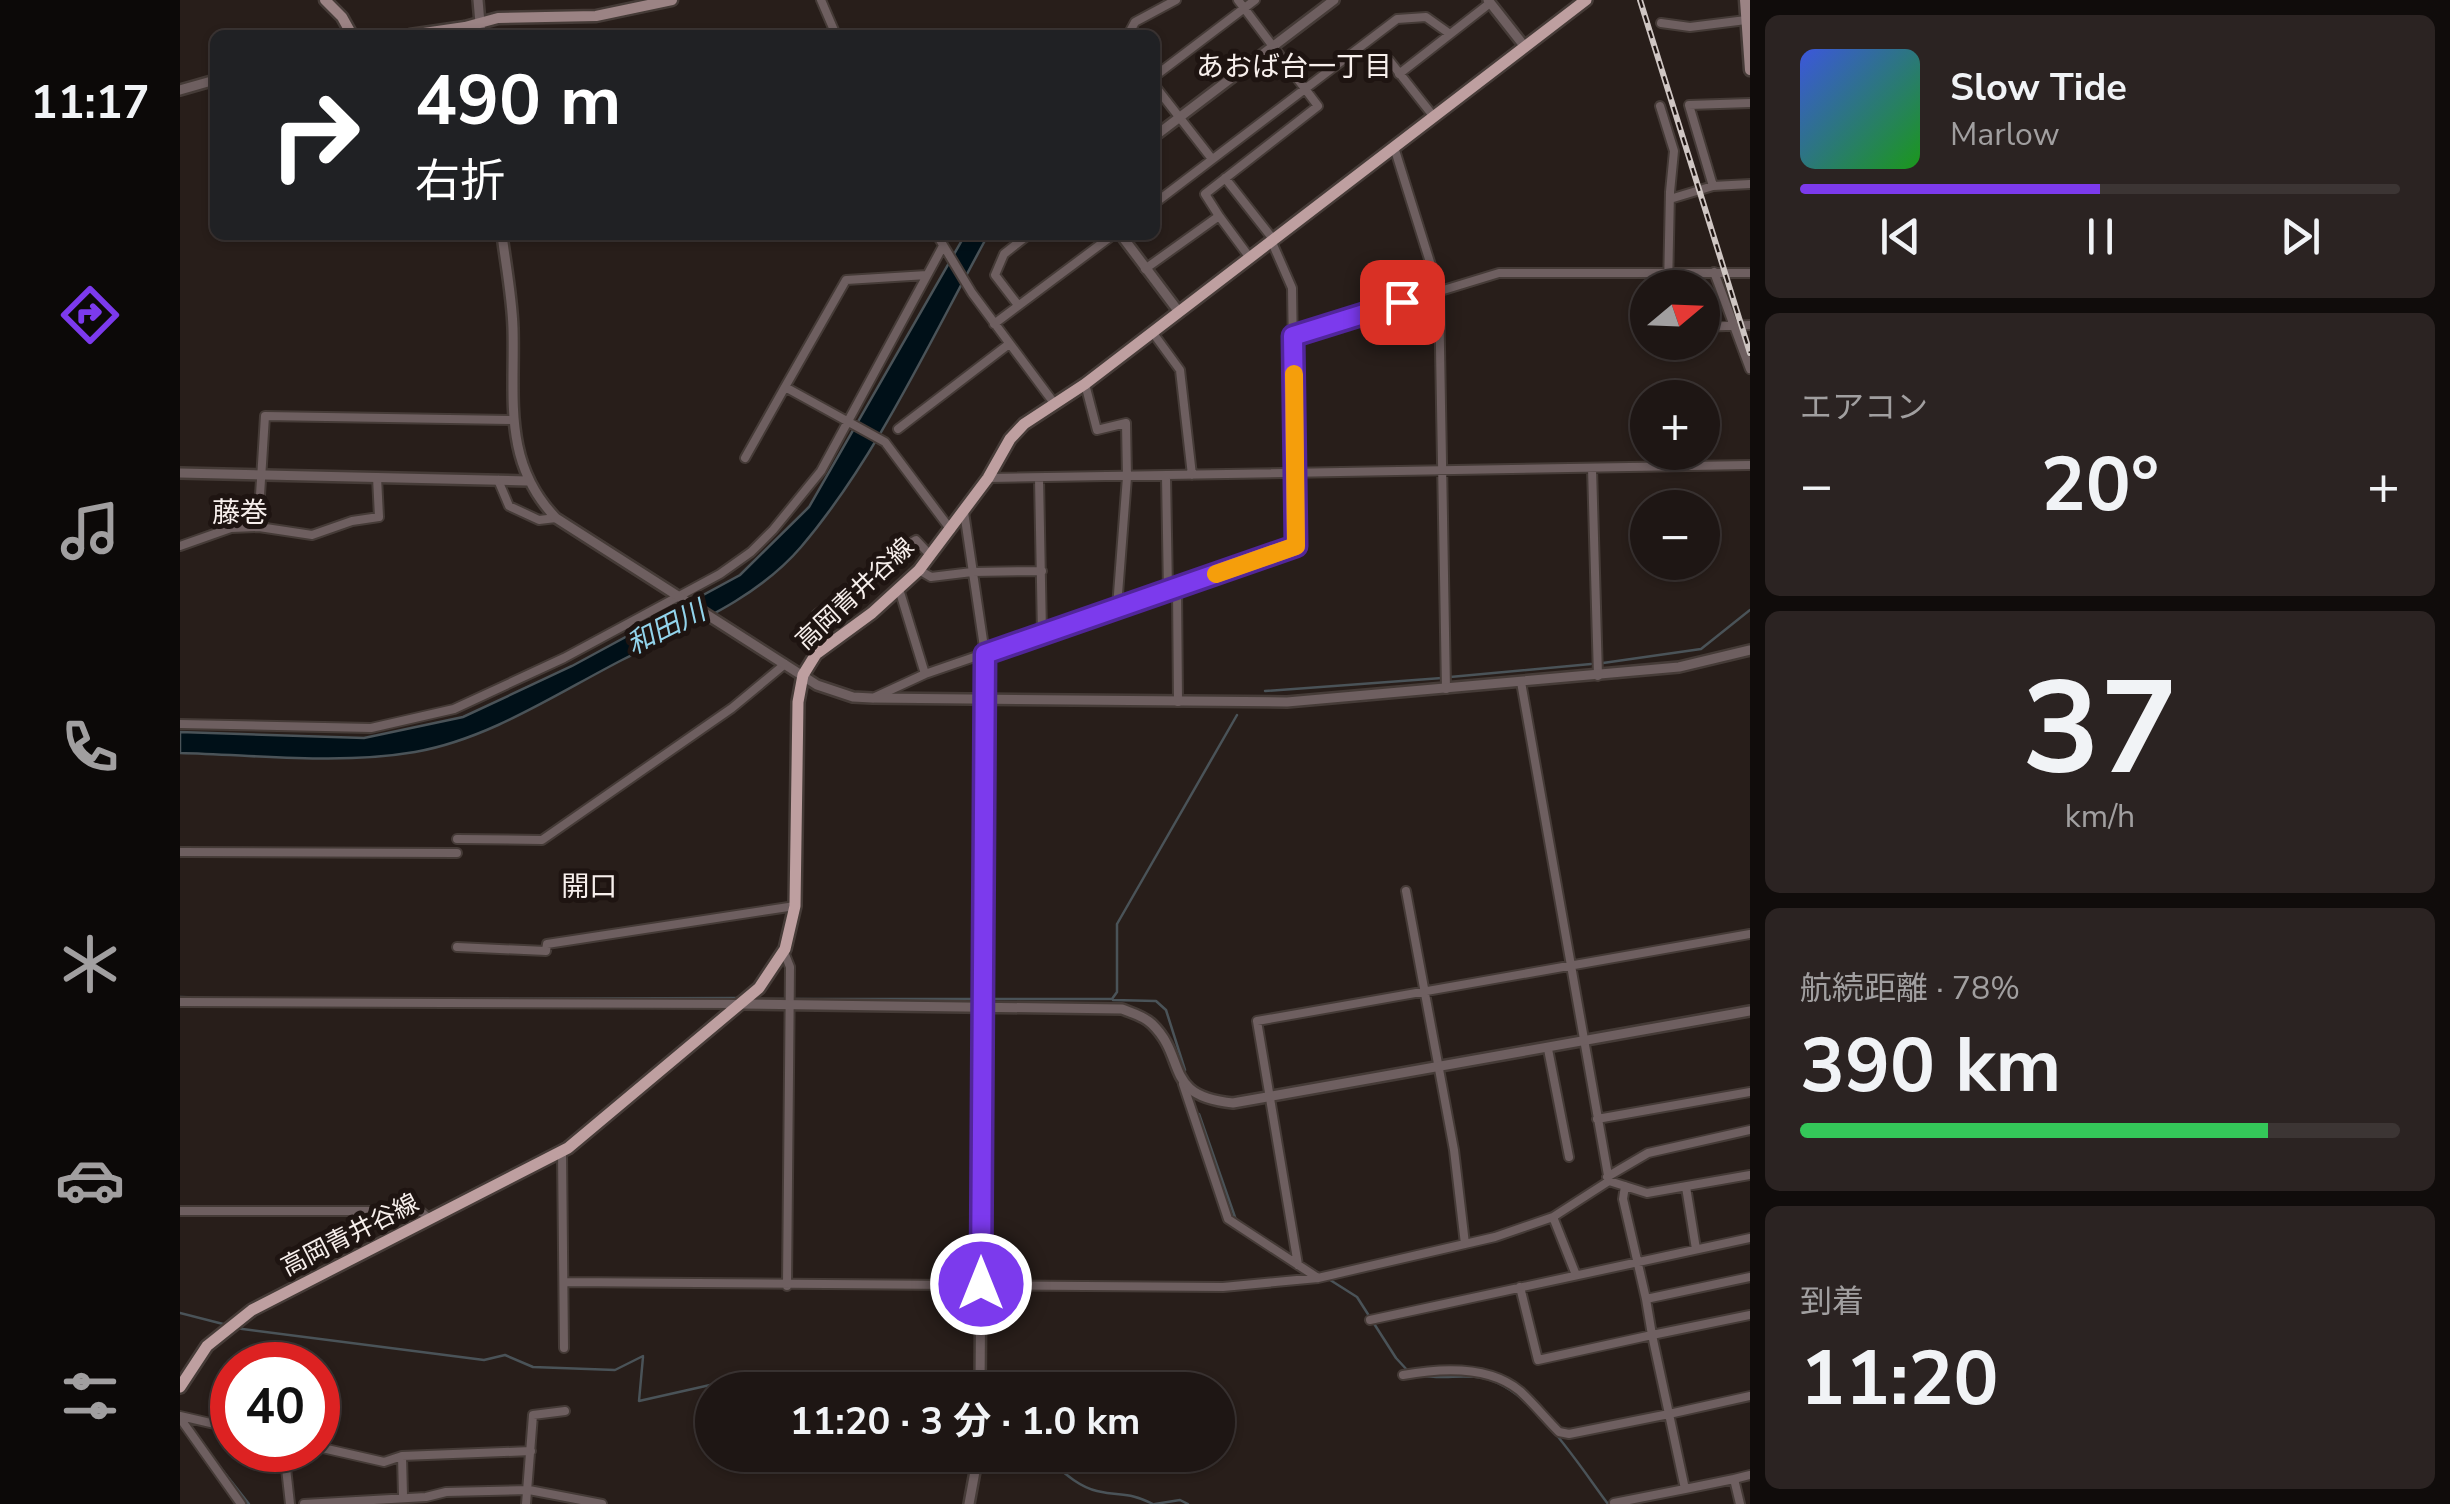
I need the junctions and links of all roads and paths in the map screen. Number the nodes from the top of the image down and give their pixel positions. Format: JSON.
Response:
{"nodes":[{"id":1,"x":325,"y":0,"type":"edge"},
{"id":2,"x":478,"y":0,"type":"edge"},
{"id":3,"x":672,"y":0,"type":"edge"},
{"id":4,"x":820,"y":0,"type":"edge"},
{"id":5,"x":1176,"y":0,"type":"edge"},
{"id":6,"x":1255,"y":0,"type":"edge"},
{"id":7,"x":1334,"y":0,"type":"edge"},
{"id":8,"x":1586,"y":0,"type":"edge"},
{"id":9,"x":1489,"y":2,"type":"edge"},
{"id":10,"x":1747,"y":2,"type":"edge"},
{"id":11,"x":1241,"y":4,"type":"edge"},
{"id":12,"x":624,"y":5,"type":"edge"},
{"id":13,"x":1746,"y":20,"type":"junction"},
{"id":14,"x":1661,"y":23,"type":"dead end"},
{"id":15,"x":481,"y":29,"type":"edge"},
{"id":16,"x":349,"y":30,"type":"edge"},
{"id":17,"x":834,"y":30,"type":"edge"},
{"id":18,"x":1131,"y":30,"type":"edge"},
{"id":19,"x":1450,"y":34,"type":"junction"},
{"id":20,"x":1273,"y":46,"type":"junction"},
{"id":21,"x":1525,"y":47,"type":"junction"},
{"id":22,"x":1389,"y":60,"type":"dead end"},
{"id":23,"x":1750,"y":70,"type":"edge"},
{"id":24,"x":1160,"y":72,"type":"edge"},
{"id":25,"x":1400,"y":74,"type":"junction"},
{"id":26,"x":210,"y":81,"type":"edge"},
{"id":27,"x":1305,"y":88,"type":"junction"},
{"id":28,"x":180,"y":90,"type":"edge"},
{"id":29,"x":1160,"y":92,"type":"edge"},
{"id":30,"x":1750,"y":103,"type":"edge"},
{"id":31,"x":1660,"y":106,"type":"dead end"},
{"id":32,"x":1179,"y":117,"type":"junction"},
{"id":33,"x":1434,"y":117,"type":"junction"},
{"id":34,"x":1160,"y":132,"type":"edge"},
{"id":35,"x":1394,"y":147,"type":"junction"},
{"id":36,"x":1212,"y":160,"type":"junction"},
{"id":37,"x":1224,"y":178,"type":"junction"},
{"id":38,"x":1750,"y":184,"type":"edge"},
{"id":39,"x":1713,"y":186,"type":"junction"},
{"id":40,"x":1160,"y":199,"type":"edge"},
{"id":41,"x":1670,"y":199,"type":"junction"},
{"id":42,"x":1218,"y":216,"type":"junction"},
{"id":43,"x":503,"y":240,"type":"edge"},
{"id":44,"x":940,"y":240,"type":"edge"},
{"id":45,"x":1022,"y":240,"type":"edge"},
{"id":46,"x":1106,"y":240,"type":"edge"},
{"id":47,"x":1125,"y":240,"type":"edge"},
{"id":48,"x":1272,"y":240,"type":"junction"},
{"id":49,"x":943,"y":246,"type":"junction"},
{"id":50,"x":1250,"y":258,"type":"junction"},
{"id":51,"x":1145,"y":268,"type":"junction"},
{"id":52,"x":1668,"y":270,"type":"edge"},
{"id":53,"x":1630,"y":272,"type":"edge"},
{"id":54,"x":1720,"y":272,"type":"edge"},
{"id":55,"x":1750,"y":272,"type":"edge"},
{"id":56,"x":927,"y":275,"type":"junction"},
{"id":57,"x":1720,"y":289,"type":"edge"},
{"id":58,"x":1439,"y":291,"type":"junction"},
{"id":59,"x":1018,"y":305,"type":"junction"},
{"id":60,"x":1179,"y":312,"type":"junction"},
{"id":61,"x":994,"y":324,"type":"junction"},
{"id":62,"x":1720,"y":326,"type":"edge"},
{"id":63,"x":1733,"y":326,"type":"junction"},
{"id":64,"x":1750,"y":326,"type":"edge"},
{"id":65,"x":1153,"y":332,"type":"junction"},
{"id":66,"x":1293,"y":336,"type":"junction"},
{"id":67,"x":1010,"y":344,"type":"junction"},
{"id":68,"x":1750,"y":369,"type":"edge"},
{"id":69,"x":1085,"y":384,"type":"junction"},
{"id":70,"x":785,"y":387,"type":"junction"},
{"id":71,"x":1054,"y":403,"type":"junction"},
{"id":72,"x":510,"y":420,"type":"dead end"},
{"id":73,"x":847,"y":420,"type":"junction"},
{"id":74,"x":898,"y":428,"type":"dead end"},
{"id":75,"x":744,"y":458,"type":"dead end"},
{"id":76,"x":1750,"y":466,"type":"edge"},
{"id":77,"x":1592,"y":468,"type":"junction"},
{"id":78,"x":1442,"y":470,"type":"junction"},
{"id":79,"x":180,"y":473,"type":"edge"},
{"id":80,"x":262,"y":474,"type":"junction"},
{"id":81,"x":1295,"y":474,"type":"junction"},
{"id":82,"x":1166,"y":476,"type":"junction"},
{"id":83,"x":1192,"y":476,"type":"junction"},
{"id":84,"x":377,"y":477,"type":"junction"},
{"id":85,"x":1127,"y":477,"type":"junction"},
{"id":86,"x":988,"y":478,"type":"junction"},
{"id":87,"x":1040,"y":478,"type":"junction"},
{"id":88,"x":498,"y":480,"type":"junction"},
{"id":89,"x":527,"y":481,"type":"junction"},
{"id":90,"x":964,"y":512,"type":"junction"},
{"id":91,"x":556,"y":518,"type":"junction"},
{"id":92,"x":258,"y":528,"type":"junction"},
{"id":93,"x":950,"y":530,"type":"junction"},
{"id":94,"x":180,"y":546,"type":"edge"},
{"id":95,"x":931,"y":556,"type":"junction"},
{"id":96,"x":919,"y":570,"type":"junction"},
{"id":97,"x":1042,"y":571,"type":"junction"},
{"id":98,"x":972,"y":572,"type":"junction"},
{"id":99,"x":899,"y":589,"type":"junction"},
{"id":100,"x":1173,"y":589,"type":"junction"},
{"id":101,"x":678,"y":596,"type":"junction"},
{"id":102,"x":1117,"y":608,"type":"junction"},
{"id":103,"x":1042,"y":634,"type":"junction"},
{"id":104,"x":826,"y":645,"type":"junction"},
{"id":105,"x":1750,"y":650,"type":"edge"},
{"id":106,"x":985,"y":654,"type":"junction"},
{"id":107,"x":785,"y":664,"type":"junction"},
{"id":108,"x":925,"y":674,"type":"junction"},
{"id":109,"x":803,"y":675,"type":"junction"},
{"id":110,"x":1598,"y":676,"type":"junction"},
{"id":111,"x":1520,"y":682,"type":"junction"},
{"id":112,"x":1446,"y":689,"type":"junction"},
{"id":113,"x":872,"y":698,"type":"junction"},
{"id":114,"x":986,"y":700,"type":"junction"},
{"id":115,"x":1178,"y":702,"type":"junction"},
{"id":116,"x":180,"y":724,"type":"edge"},
{"id":117,"x":457,"y":839,"type":"dead end"},
{"id":118,"x":180,"y":852,"type":"edge"},
{"id":119,"x":457,"y":853,"type":"dead end"},
{"id":120,"x":1406,"y":891,"type":"dead end"},
{"id":121,"x":795,"y":906,"type":"junction"},
{"id":122,"x":1750,"y":934,"type":"edge"},
{"id":123,"x":457,"y":947,"type":"dead end"},
{"id":124,"x":784,"y":952,"type":"junction"},
{"id":125,"x":1572,"y":967,"type":"junction"},
{"id":126,"x":1426,"y":992,"type":"junction"},
{"id":127,"x":180,"y":1002,"type":"edge"},
{"id":128,"x":741,"y":1004,"type":"junction"},
{"id":129,"x":789,"y":1006,"type":"junction"},
{"id":130,"x":982,"y":1008,"type":"junction"},
{"id":131,"x":1750,"y":1011,"type":"edge"},
{"id":132,"x":1584,"y":1042,"type":"junction"},
{"id":133,"x":1548,"y":1049,"type":"junction"},
{"id":134,"x":1438,"y":1068,"type":"junction"},
{"id":135,"x":1183,"y":1082,"type":"junction"},
{"id":136,"x":1750,"y":1092,"type":"edge"},
{"id":137,"x":1270,"y":1099,"type":"junction"},
{"id":138,"x":1597,"y":1119,"type":"junction"},
{"id":139,"x":1750,"y":1130,"type":"edge"},
{"id":140,"x":562,"y":1152,"type":"junction"},
{"id":141,"x":1568,"y":1157,"type":"dead end"},
{"id":142,"x":1750,"y":1175,"type":"edge"},
{"id":143,"x":1608,"y":1179,"type":"junction"},
{"id":144,"x":1624,"y":1186,"type":"junction"},
{"id":145,"x":1686,"y":1188,"type":"junction"},
{"id":146,"x":180,"y":1211,"type":"edge"},
{"id":147,"x":1553,"y":1217,"type":"junction"},
{"id":148,"x":430,"y":1219,"type":"junction"},
{"id":149,"x":1750,"y":1238,"type":"edge"},
{"id":150,"x":1466,"y":1244,"type":"junction"},
{"id":151,"x":1696,"y":1249,"type":"junction"},
{"id":152,"x":1638,"y":1261,"type":"junction"},
{"id":153,"x":1298,"y":1265,"type":"junction"},
{"id":154,"x":1576,"y":1275,"type":"junction"},
{"id":155,"x":1318,"y":1278,"type":"junction"},
{"id":156,"x":1750,"y":1278,"type":"edge"},
{"id":157,"x":565,"y":1282,"type":"junction"},
{"id":158,"x":981,"y":1284,"type":"junction"},
{"id":159,"x":787,"y":1286,"type":"junction"},
{"id":160,"x":1520,"y":1287,"type":"junction"},
{"id":161,"x":1646,"y":1299,"type":"junction"},
{"id":162,"x":1750,"y":1314,"type":"edge"},
{"id":163,"x":1370,"y":1320,"type":"dead end"},
{"id":164,"x":1652,"y":1335,"type":"junction"},
{"id":165,"x":564,"y":1348,"type":"dead end"},
{"id":166,"x":980,"y":1372,"type":"edge"},
{"id":167,"x":1404,"y":1375,"type":"dead end"},
{"id":168,"x":180,"y":1387,"type":"edge"},
{"id":169,"x":1750,"y":1396,"type":"edge"},
{"id":170,"x":565,"y":1412,"type":"dead end"},
{"id":171,"x":1669,"y":1414,"type":"junction"},
{"id":172,"x":180,"y":1417,"type":"edge"},
{"id":173,"x":210,"y":1423,"type":"edge"},
{"id":174,"x":531,"y":1451,"type":"junction"},
{"id":175,"x":340,"y":1452,"type":"edge"},
{"id":176,"x":402,"y":1456,"type":"junction"},
{"id":177,"x":286,"y":1472,"type":"edge"},
{"id":178,"x":975,"y":1472,"type":"edge"},
{"id":179,"x":1750,"y":1475,"type":"edge"},
{"id":180,"x":1734,"y":1479,"type":"junction"},
{"id":181,"x":1686,"y":1488,"type":"junction"},
{"id":182,"x":529,"y":1490,"type":"junction"},
{"id":183,"x":403,"y":1496,"type":"junction"},
{"id":184,"x":1614,"y":1503,"type":"edge"},
{"id":185,"x":241,"y":1504,"type":"edge"},
{"id":186,"x":290,"y":1504,"type":"edge"},
{"id":187,"x":304,"y":1504,"type":"edge"},
{"id":188,"x":526,"y":1504,"type":"edge"},
{"id":189,"x":602,"y":1504,"type":"edge"},
{"id":190,"x":969,"y":1504,"type":"edge"},
{"id":191,"x":1740,"y":1504,"type":"edge"}],
"edges":[{"from":1,"to":16,"type":"main road"},
{"from":2,"to":15,"type":"street"},
{"from":3,"to":12,"type":"main road"},
{"from":4,"to":17,"type":"street"},
{"from":5,"to":18,"type":"street"},
{"from":6,"to":11,"type":"street"},
{"from":7,"to":20,"type":"street"},
{"from":8,"to":21,"type":"main road","name":"高岡青井谷線"},
{"from":9,"to":19,"type":"street"},
{"from":9,"to":21,"type":"street"},
{"from":10,"to":13,"type":"main road"},
{"from":11,"to":20,"type":"street"},
{"from":11,"to":24,"type":"street"},
{"from":12,"to":15,"type":"main road"},
{"from":13,"to":14,"type":"street"},
{"from":13,"to":23,"type":"main road"},
{"from":19,"to":25,"type":"street"},
{"from":19,"to":27,"type":"street"},
{"from":20,"to":27,"type":"street"},
{"from":20,"to":32,"type":"street"},
{"from":21,"to":33,"type":"main road","name":"高岡青井谷線"},
{"from":22,"to":25,"type":"street"},
{"from":25,"to":33,"type":"street"},
{"from":26,"to":28,"type":"street"},
{"from":27,"to":36,"type":"street"},
{"from":27,"to":37,"type":"street"},
{"from":29,"to":32,"type":"street"},
{"from":30,"to":39,"type":"street"},
{"from":31,"to":41,"type":"street"},
{"from":32,"to":34,"type":"street"},
{"from":32,"to":36,"type":"street"},
{"from":33,"to":35,"type":"main road","name":"高岡青井谷線"},
{"from":35,"to":48,"type":"main road","name":"高岡青井谷線"},
{"from":35,"to":58,"type":"street"},
{"from":36,"to":40,"type":"street"},
{"from":37,"to":42,"type":"street"},
{"from":37,"to":48,"type":"street"},
{"from":38,"to":39,"type":"street"},
{"from":39,"to":41,"type":"street"},
{"from":41,"to":52,"type":"street"},
{"from":42,"to":50,"type":"street"},
{"from":42,"to":51,"type":"street"},
{"from":43,"to":89,"type":"street"},
{"from":44,"to":49,"type":"street"},
{"from":45,"to":59,"type":"street"},
{"from":46,"to":59,"type":"street"},
{"from":47,"to":51,"type":"street"},
{"from":48,"to":50,"type":"main road","name":"高岡青井谷線"},
{"from":48,"to":66,"type":"street"},
{"from":49,"to":56,"type":"street"},
{"from":49,"to":61,"type":"street"},
{"from":50,"to":60,"type":"main road","name":"高岡青井谷線"},
{"from":51,"to":60,"type":"street"},
{"from":53,"to":58,"type":"street"},
{"from":54,"to":55,"type":"street"},
{"from":56,"to":70,"type":"street"},
{"from":56,"to":73,"type":"street"},
{"from":57,"to":63,"type":"street"},
{"from":58,"to":66,"type":"street"},
{"from":58,"to":78,"type":"street"},
{"from":59,"to":61,"type":"street"},
{"from":60,"to":65,"type":"main road","name":"高岡青井谷線"},
{"from":61,"to":67,"type":"street"},
{"from":62,"to":63,"type":"street"},
{"from":63,"to":64,"type":"street"},
{"from":63,"to":68,"type":"street"},
{"from":65,"to":69,"type":"main road","name":"高岡青井谷線"},
{"from":65,"to":83,"type":"street"},
{"from":66,"to":81,"type":"street"},
{"from":67,"to":71,"type":"street"},
{"from":67,"to":74,"type":"street"},
{"from":69,"to":71,"type":"main road","name":"高岡青井谷線"},
{"from":69,"to":85,"type":"street"},
{"from":70,"to":73,"type":"street"},
{"from":70,"to":75,"type":"street"},
{"from":71,"to":86,"type":"main road","name":"高岡青井谷線"},
{"from":72,"to":80,"type":"street"},
{"from":73,"to":93,"type":"street"},
{"from":73,"to":101,"type":"street"},
{"from":76,"to":77,"type":"street"},
{"from":77,"to":78,"type":"street"},
{"from":77,"to":110,"type":"street"},
{"from":78,"to":81,"type":"street"},
{"from":78,"to":112,"type":"street"},
{"from":79,"to":80,"type":"street"},
{"from":80,"to":84,"type":"street"},
{"from":80,"to":92,"type":"street"},
{"from":81,"to":83,"type":"street"},
{"from":81,"to":100,"type":"street"},
{"from":82,"to":83,"type":"street"},
{"from":82,"to":85,"type":"street"},
{"from":82,"to":100,"type":"street"},
{"from":84,"to":88,"type":"street"},
{"from":84,"to":92,"type":"street"},
{"from":85,"to":87,"type":"street"},
{"from":85,"to":102,"type":"street"},
{"from":86,"to":87,"type":"street"},
{"from":86,"to":90,"type":"main road","name":"高岡青井谷線"},
{"from":87,"to":97,"type":"street"},
{"from":88,"to":89,"type":"street"},
{"from":88,"to":91,"type":"street"},
{"from":89,"to":91,"type":"street"},
{"from":90,"to":93,"type":"main road","name":"高岡青井谷線"},
{"from":90,"to":98,"type":"street"},
{"from":91,"to":101,"type":"street"},
{"from":92,"to":94,"type":"street"},
{"from":93,"to":95,"type":"main road","name":"高岡青井谷線"},
{"from":95,"to":96,"type":"main road","name":"高岡青井谷線"},
{"from":95,"to":104,"type":"street"},
{"from":96,"to":98,"type":"street"},
{"from":96,"to":99,"type":"main road","name":"高岡青井谷線"},
{"from":97,"to":98,"type":"street"},
{"from":97,"to":103,"type":"street"},
{"from":98,"to":106,"type":"street"},
{"from":99,"to":104,"type":"main road","name":"高岡青井谷線"},
{"from":99,"to":108,"type":"street"},
{"from":100,"to":102,"type":"street"},
{"from":100,"to":115,"type":"street"},
{"from":101,"to":107,"type":"street"},
{"from":101,"to":116,"type":"street"},
{"from":102,"to":103,"type":"street"},
{"from":103,"to":106,"type":"street"},
{"from":104,"to":109,"type":"main road","name":"高岡青井谷線"},
{"from":105,"to":110,"type":"street"},
{"from":106,"to":108,"type":"street"},
{"from":106,"to":114,"type":"street"},
{"from":107,"to":109,"type":"street"},
{"from":107,"to":117,"type":"street"},
{"from":108,"to":113,"type":"street"},
{"from":109,"to":113,"type":"street"},
{"from":109,"to":121,"type":"main road","name":"高岡青井谷線"},
{"from":110,"to":111,"type":"street"},
{"from":111,"to":112,"type":"street"},
{"from":111,"to":125,"type":"street"},
{"from":112,"to":115,"type":"street"},
{"from":113,"to":114,"type":"street"},
{"from":114,"to":115,"type":"street"},
{"from":114,"to":130,"type":"street"},
{"from":118,"to":119,"type":"street"},
{"from":120,"to":126,"type":"street"},
{"from":121,"to":123,"type":"street"},
{"from":121,"to":124,"type":"main road","name":"高岡青井谷線"},
{"from":122,"to":125,"type":"street"},
{"from":124,"to":128,"type":"main road","name":"高岡青井谷線"},
{"from":124,"to":129,"type":"street"},
{"from":125,"to":126,"type":"street"},
{"from":125,"to":132,"type":"street"},
{"from":126,"to":134,"type":"street"},
{"from":126,"to":137,"type":"street"},
{"from":127,"to":128,"type":"street"},
{"from":128,"to":129,"type":"street"},
{"from":128,"to":140,"type":"main road","name":"高岡青井谷線"},
{"from":129,"to":130,"type":"street"},
{"from":129,"to":159,"type":"street"},
{"from":130,"to":135,"type":"street"},
{"from":130,"to":158,"type":"street"},
{"from":131,"to":132,"type":"street"},
{"from":132,"to":133,"type":"street"},
{"from":132,"to":138,"type":"street"},
{"from":133,"to":134,"type":"street"},
{"from":133,"to":141,"type":"street"},
{"from":134,"to":137,"type":"street"},
{"from":134,"to":150,"type":"street"},
{"from":135,"to":137,"type":"street"},
{"from":135,"to":153,"type":"street"},
{"from":136,"to":138,"type":"street"},
{"from":137,"to":153,"type":"street"},
{"from":138,"to":143,"type":"street"},
{"from":139,"to":143,"type":"street"},
{"from":140,"to":148,"type":"main road","name":"高岡青井谷線"},
{"from":140,"to":157,"type":"street"},
{"from":142,"to":145,"type":"street"},
{"from":143,"to":144,"type":"street"},
{"from":143,"to":147,"type":"street"},
{"from":144,"to":145,"type":"street"},
{"from":144,"to":152,"type":"street"},
{"from":145,"to":151,"type":"street"},
{"from":146,"to":148,"type":"street"},
{"from":147,"to":150,"type":"street"},
{"from":147,"to":154,"type":"street"},
{"from":148,"to":168,"type":"main road","name":"高岡青井谷線"},
{"from":149,"to":151,"type":"street"},
{"from":150,"to":155,"type":"street"},
{"from":151,"to":152,"type":"street"},
{"from":152,"to":154,"type":"street"},
{"from":152,"to":161,"type":"street"},
{"from":153,"to":155,"type":"street"},
{"from":154,"to":160,"type":"street"},
{"from":155,"to":158,"type":"street"},
{"from":156,"to":161,"type":"street"},
{"from":157,"to":159,"type":"street"},
{"from":157,"to":165,"type":"street"},
{"from":158,"to":159,"type":"street"},
{"from":158,"to":166,"type":"street"},
{"from":160,"to":163,"type":"street"},
{"from":160,"to":164,"type":"street"},
{"from":161,"to":164,"type":"street"},
{"from":162,"to":164,"type":"street"},
{"from":164,"to":171,"type":"street"},
{"from":167,"to":171,"type":"street"},
{"from":169,"to":171,"type":"street"},
{"from":170,"to":174,"type":"street"},
{"from":171,"to":181,"type":"street"},
{"from":172,"to":173,"type":"street"},
{"from":172,"to":185,"type":"street"},
{"from":174,"to":176,"type":"street"},
{"from":174,"to":182,"type":"street"},
{"from":175,"to":176,"type":"street"},
{"from":176,"to":183,"type":"street"},
{"from":177,"to":186,"type":"street"},
{"from":178,"to":190,"type":"street"},
{"from":179,"to":180,"type":"street"},
{"from":180,"to":181,"type":"street"},
{"from":180,"to":191,"type":"street"},
{"from":181,"to":184,"type":"street"},
{"from":182,"to":183,"type":"street"},
{"from":182,"to":188,"type":"street"},
{"from":182,"to":189,"type":"street"},
{"from":183,"to":187,"type":"street"}]}
